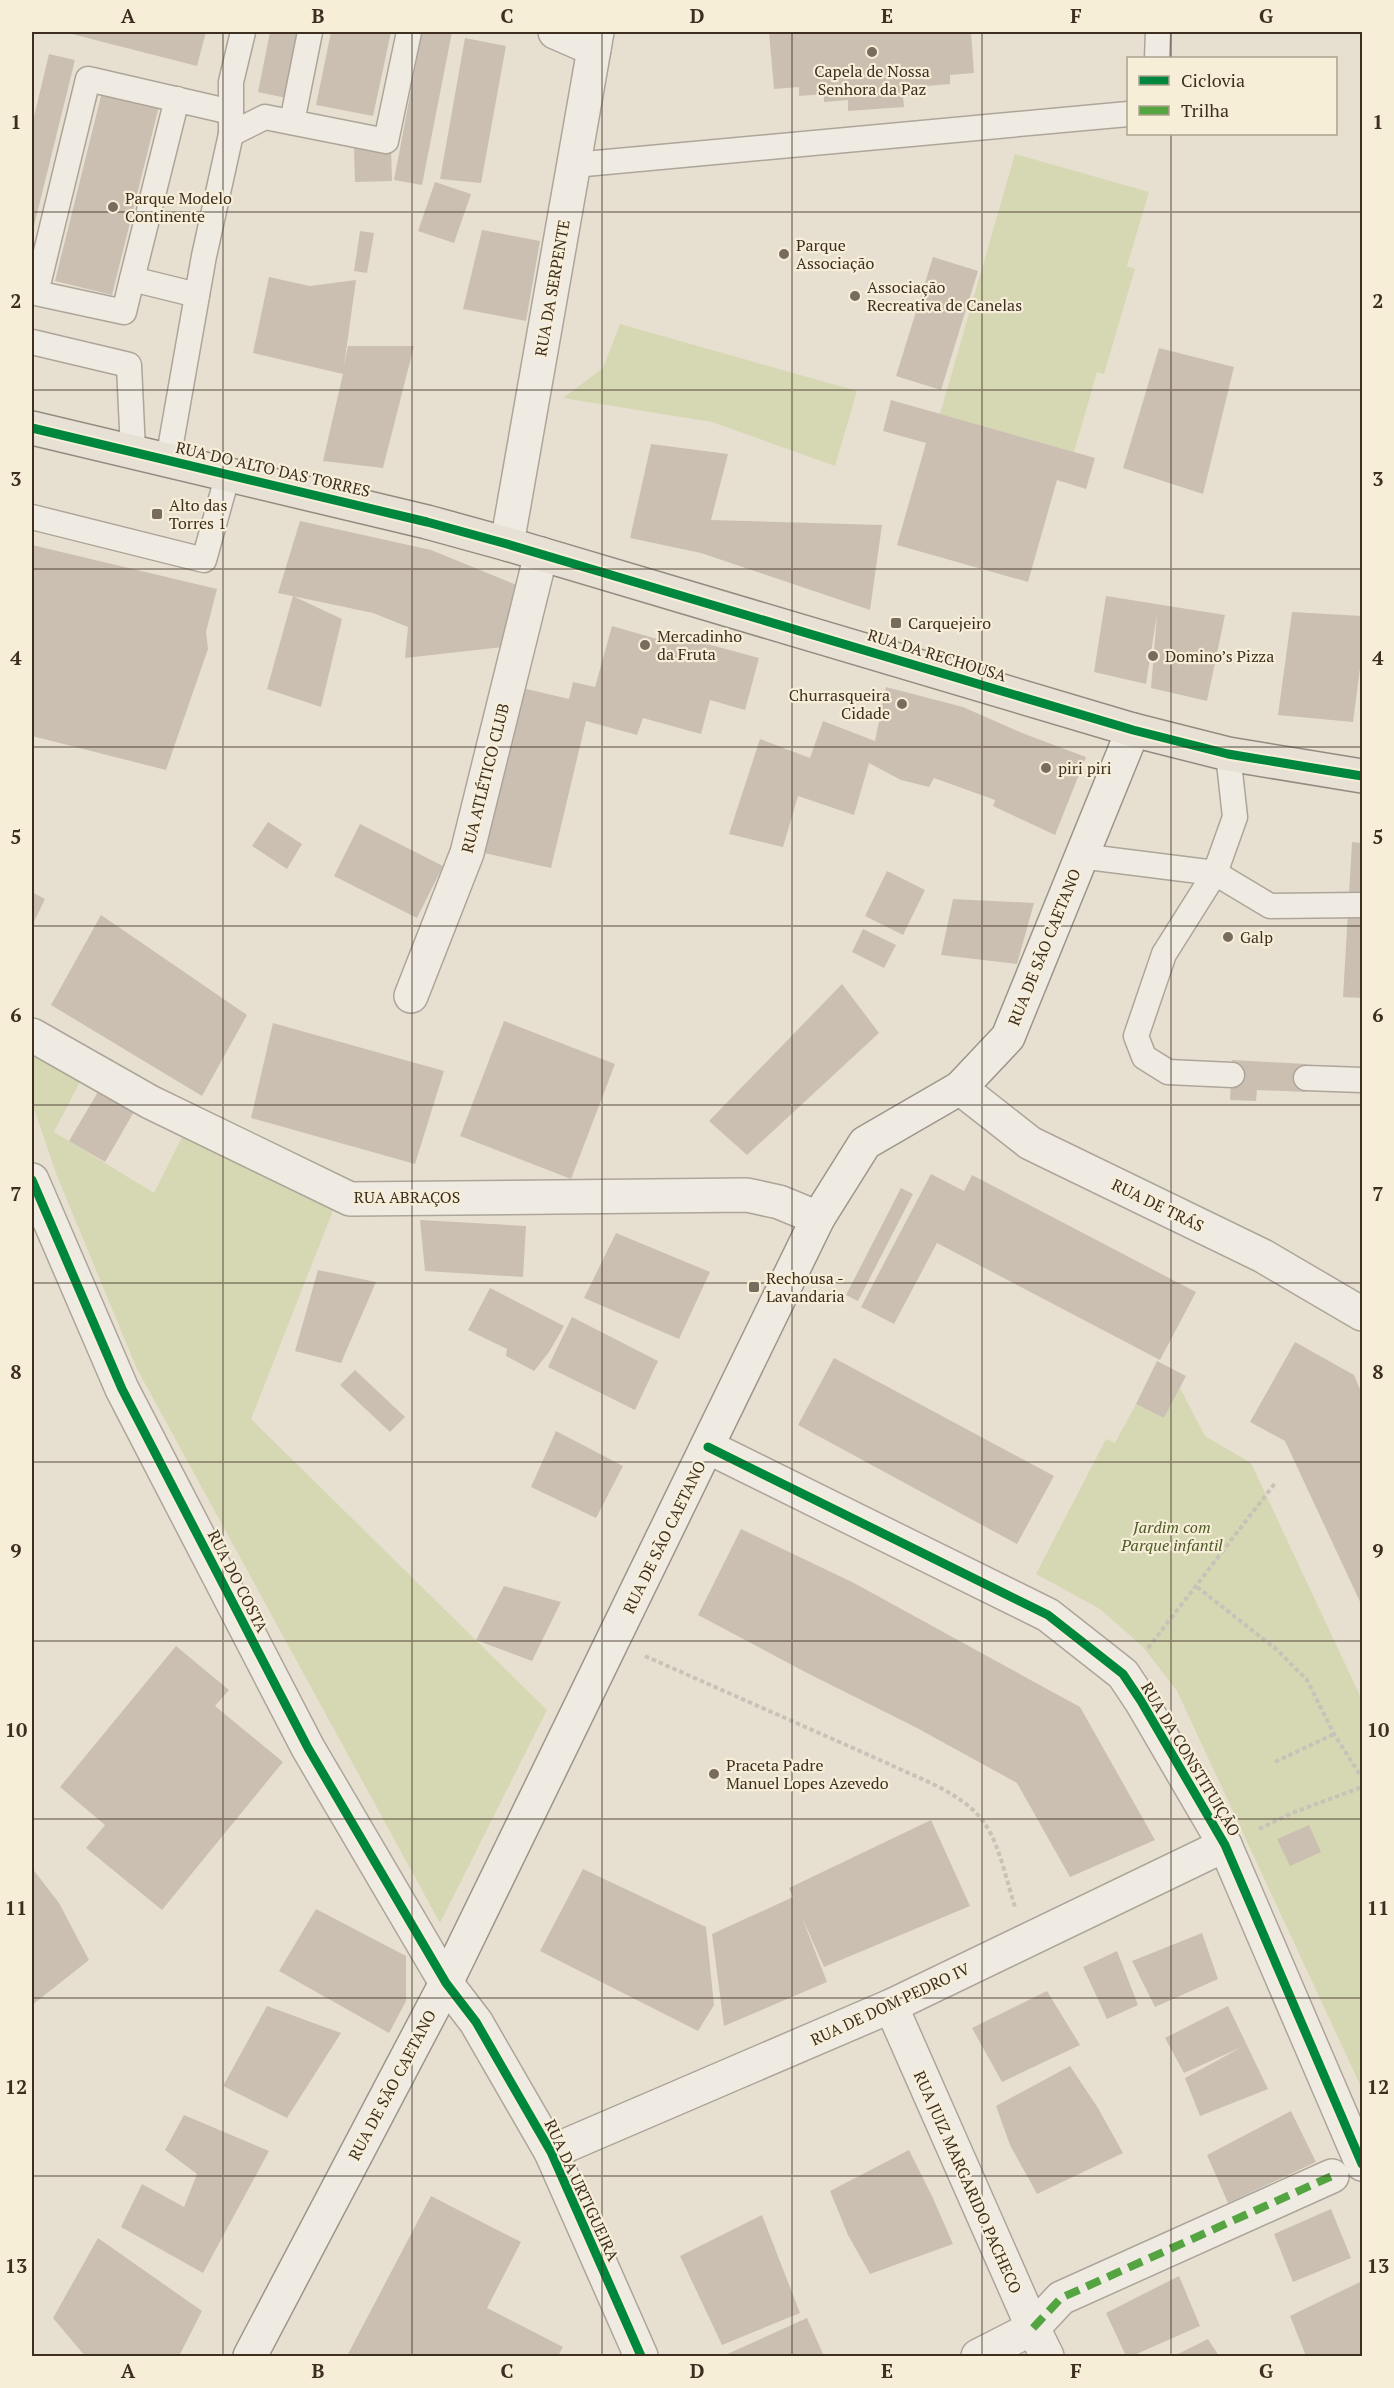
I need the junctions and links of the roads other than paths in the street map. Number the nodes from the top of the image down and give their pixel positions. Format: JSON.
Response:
{"nodes":[{"id":1,"x":243,"y":32,"type":"edge"},
{"id":2,"x":310,"y":32,"type":"edge"},
{"id":3,"x":409,"y":32,"type":"edge"},
{"id":4,"x":555,"y":32,"type":"edge"},
{"id":5,"x":1158,"y":32,"type":"edge"},
{"id":6,"x":595,"y":40,"type":"edge"},
{"id":7,"x":1156,"y":57,"type":"edge"},
{"id":8,"x":177,"y":99,"type":"junction"},
{"id":9,"x":1127,"y":114,"type":"edge"},
{"id":10,"x":292,"y":122,"type":"junction"},
{"id":11,"x":231,"y":123,"type":"junction"},
{"id":12,"x":574,"y":165,"type":"junction"},
{"id":13,"x":132,"y":279,"type":"junction"},
{"id":14,"x":197,"y":295,"type":"junction"},
{"id":15,"x":32,"y":342,"type":"edge"},
{"id":16,"x":32,"y":428,"type":"edge"},
{"id":17,"x":133,"y":452,"type":"junction"},
{"id":18,"x":168,"y":460,"type":"junction"},
{"id":19,"x":228,"y":474,"type":"junction"},
{"id":20,"x":32,"y":517,"type":"edge"},
{"id":21,"x":507,"y":544,"type":"junction"},
{"id":22,"x":541,"y":554,"type":"junction"},
{"id":23,"x":1133,"y":730,"type":"junction"},
{"id":24,"x":1228,"y":754,"type":"junction"},
{"id":25,"x":1362,"y":776,"type":"edge"},
{"id":26,"x":1080,"y":856,"type":"junction"},
{"id":27,"x":1215,"y":873,"type":"junction"},
{"id":28,"x":1362,"y":905,"type":"edge"},
{"id":29,"x":411,"y":996,"type":"dead end"},
{"id":30,"x":32,"y":1035,"type":"edge"},
{"id":31,"x":1232,"y":1076,"type":"dead end"},
{"id":32,"x":1306,"y":1078,"type":"dead end"},
{"id":33,"x":1362,"y":1080,"type":"edge"},
{"id":34,"x":960,"y":1088,"type":"junction"},
{"id":35,"x":32,"y":1180,"type":"edge"},
{"id":36,"x":818,"y":1218,"type":"junction"},
{"id":37,"x":1362,"y":1314,"type":"edge"},
{"id":38,"x":708,"y":1448,"type":"junction"},
{"id":39,"x":1225,"y":1845,"type":"junction"},
{"id":40,"x":446,"y":1983,"type":"junction"},
{"id":41,"x":891,"y":2006,"type":"junction"},
{"id":42,"x":551,"y":2152,"type":"junction"},
{"id":43,"x":1362,"y":2164,"type":"edge"},
{"id":44,"x":1332,"y":2176,"type":"dead end"},
{"id":45,"x":1040,"y":2342,"type":"edge"},
{"id":46,"x":250,"y":2356,"type":"edge"},
{"id":47,"x":641,"y":2356,"type":"edge"},
{"id":48,"x":978,"y":2356,"type":"edge"}],
"edges":[{"from":1,"to":11,"type":"lane"},
{"from":2,"to":10,"type":"lane"},
{"from":3,"to":10,"type":"lane"},
{"from":4,"to":6,"type":"street"},
{"from":5,"to":7,"type":"lane"},
{"from":6,"to":12,"type":"street","name":"RUA DA SERPENTE"},
{"from":8,"to":11,"type":"lane"},
{"from":8,"to":13,"type":"lane"},
{"from":8,"to":13,"type":"lane"},
{"from":9,"to":12,"type":"lane"},
{"from":10,"to":11,"type":"lane"},
{"from":11,"to":14,"type":"lane"},
{"from":12,"to":21,"type":"street","name":"RUA DA SERPENTE"},
{"from":13,"to":14,"type":"lane"},
{"from":14,"to":18,"type":"lane"},
{"from":15,"to":17,"type":"lane"},
{"from":16,"to":17,"type":"main road","name":"RUA DO ALTO DAS TORRES"},
{"from":17,"to":18,"type":"main road","name":"RUA DO ALTO DAS TORRES"},
{"from":18,"to":19,"type":"main road","name":"RUA DO ALTO DAS TORRES"},
{"from":19,"to":20,"type":"lane"},
{"from":19,"to":21,"type":"main road","name":"RUA DO ALTO DAS TORRES"},
{"from":21,"to":22,"type":"main road","name":"RUA DA RECHOUSA"},
{"from":22,"to":23,"type":"main road","name":"RUA DA RECHOUSA"},
{"from":22,"to":29,"type":"street","name":"RUA ATLÉTICO CLUB"},
{"from":23,"to":24,"type":"main road","name":"RUA DA RECHOUSA"},
{"from":23,"to":26,"type":"street","name":"RUA DE SÃO CAETANO"},
{"from":24,"to":25,"type":"main road","name":"RUA DA RECHOUSA"},
{"from":24,"to":27,"type":"lane"},
{"from":26,"to":27,"type":"lane"},
{"from":26,"to":34,"type":"street","name":"RUA DE SÃO CAETANO"},
{"from":27,"to":28,"type":"lane"},
{"from":27,"to":31,"type":"lane"},
{"from":30,"to":36,"type":"street","name":"RUA ABRAÇOS"},
{"from":32,"to":33,"type":"lane"},
{"from":34,"to":36,"type":"street","name":"RUA DE SÃO CAETANO"},
{"from":34,"to":37,"type":"street","name":"RUA DE TRÁS"},
{"from":35,"to":40,"type":"street","name":"RUA DO COSTA"},
{"from":36,"to":38,"type":"street","name":"RUA DE SÃO CAETANO"},
{"from":38,"to":39,"type":"street","name":"RUA DA CONSTITUIÇÃO"},
{"from":38,"to":40,"type":"street","name":"RUA DE SÃO CAETANO"},
{"from":39,"to":41,"type":"street","name":"RUA DE DOM PEDRO IV"},
{"from":39,"to":43,"type":"street","name":"RUA DA CONSTITUIÇÃO"},
{"from":40,"to":42,"type":"street","name":"RUA DA URTIGUEIRA"},
{"from":40,"to":46,"type":"street","name":"RUA DE SÃO CAETANO"},
{"from":41,"to":42,"type":"street","name":"RUA DE DOM PEDRO IV"},
{"from":41,"to":45,"type":"street","name":"RUA JUIZ MARGARIDO PACHECO"},
{"from":42,"to":47,"type":"street","name":"RUA DA URTIGUEIRA"},
{"from":44,"to":45,"type":"street"},
{"from":45,"to":48,"type":"street"}]}
